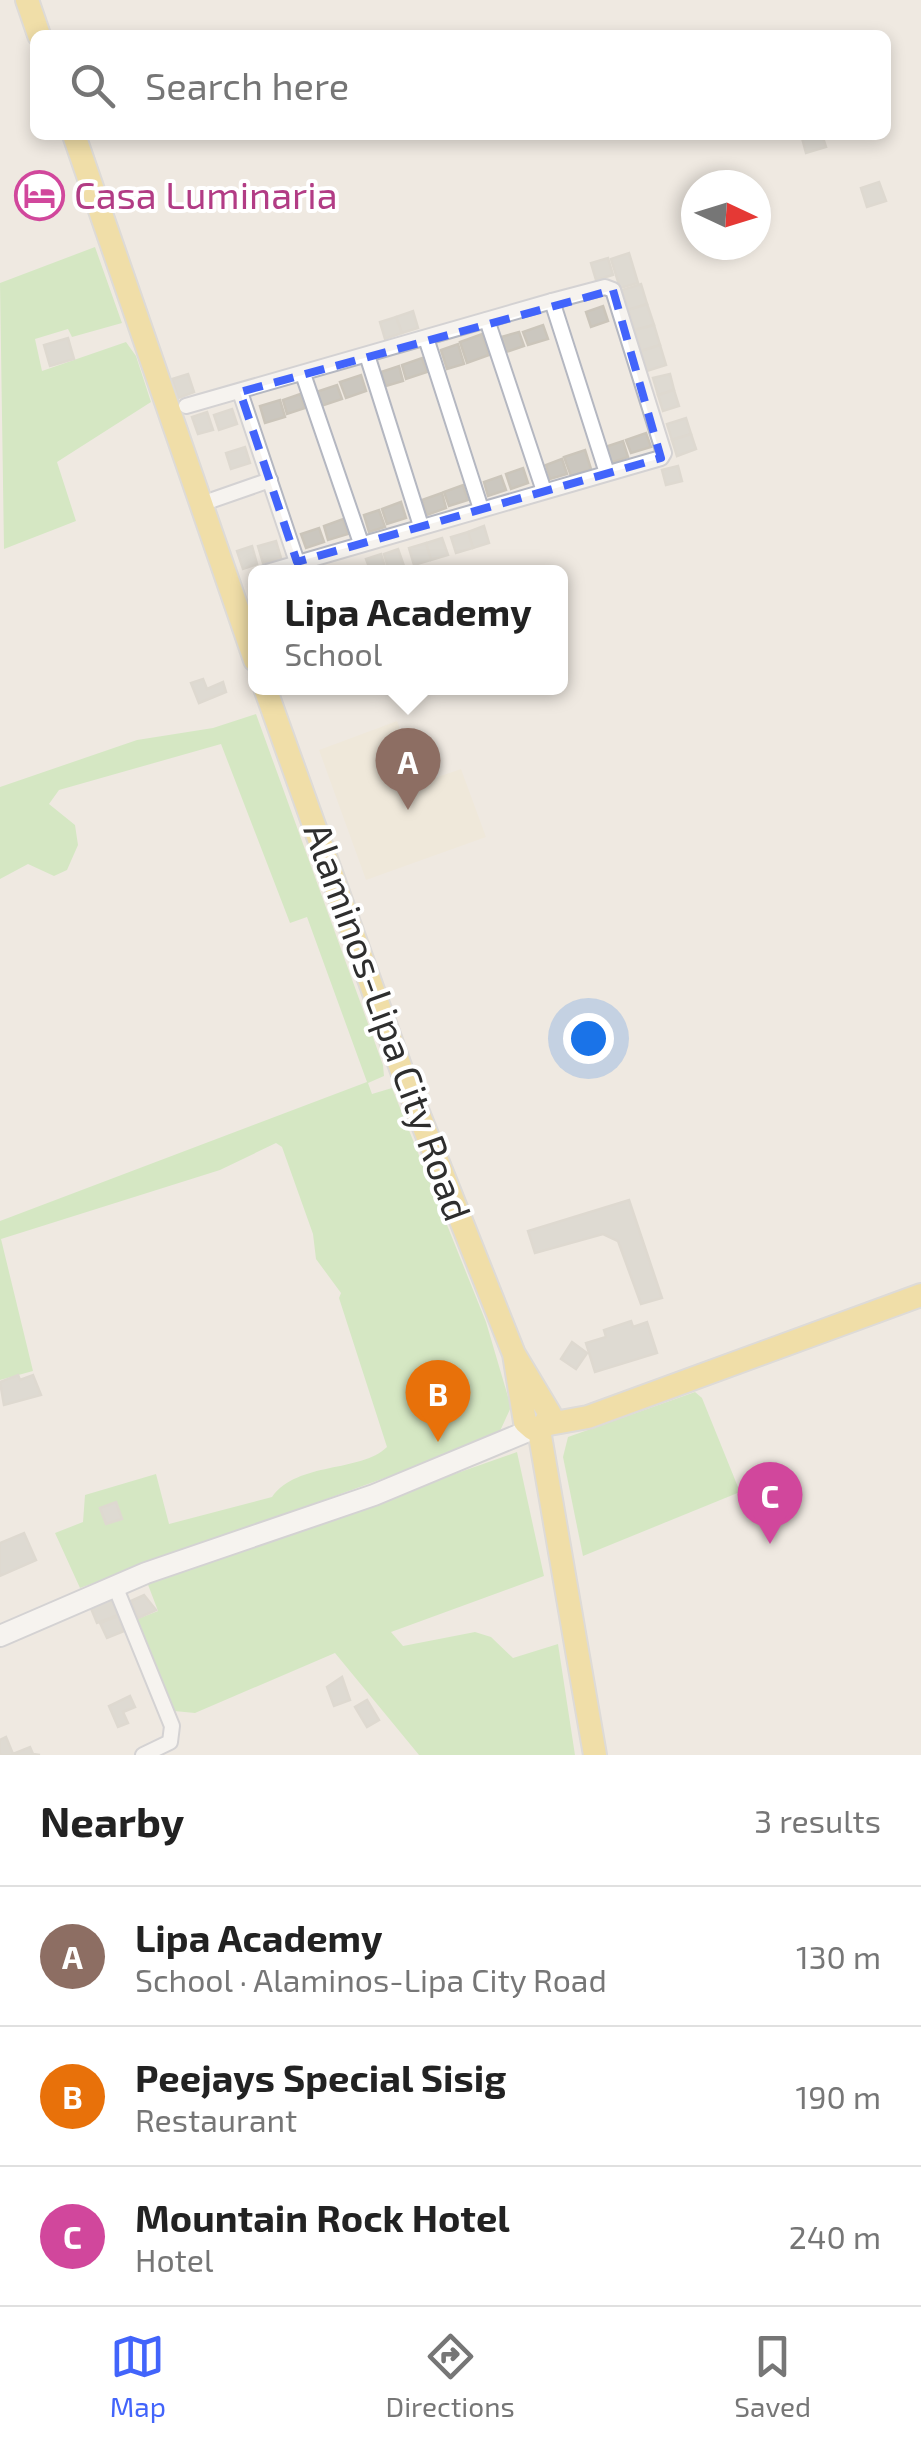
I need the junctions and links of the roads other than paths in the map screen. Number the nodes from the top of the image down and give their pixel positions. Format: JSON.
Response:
{"nodes":[{"id":1,"x":27,"y":0,"type":"edge"},
{"id":2,"x":37,"y":30,"type":"edge"},
{"id":3,"x":76,"y":140,"type":"edge"},
{"id":4,"x":552,"y":301,"type":"junction"},
{"id":5,"x":488,"y":320,"type":"junction"},
{"id":6,"x":426,"y":338,"type":"junction"},
{"id":7,"x":367,"y":355,"type":"junction"},
{"id":8,"x":303,"y":374,"type":"junction"},
{"id":9,"x":240,"y":392,"type":"junction"},
{"id":10,"x":186,"y":406,"type":"dead end"},
{"id":11,"x":607,"y":473,"type":"junction"},
{"id":12,"x":270,"y":480,"type":"junction"},
{"id":13,"x":544,"y":491,"type":"junction"},
{"id":14,"x":201,"y":504,"type":"junction"},
{"id":15,"x":482,"y":509,"type":"junction"},
{"id":16,"x":421,"y":526,"type":"junction"},
{"id":17,"x":362,"y":543,"type":"junction"},
{"id":18,"x":297,"y":562,"type":"junction"},
{"id":19,"x":288,"y":565,"type":"edge"},
{"id":20,"x":248,"y":637,"type":"edge"},
{"id":21,"x":268,"y":695,"type":"edge"},
{"id":22,"x":921,"y":1295,"type":"edge"},
{"id":23,"x":537,"y":1418,"type":"junction"},
{"id":24,"x":115,"y":1586,"type":"junction"},
{"id":25,"x":0,"y":1636,"type":"edge"},
{"id":26,"x":172,"y":1737,"type":"junction"},
{"id":27,"x":143,"y":1755,"type":"edge"},
{"id":28,"x":181,"y":1755,"type":"edge"},
{"id":29,"x":595,"y":1755,"type":"edge"}],
"edges":[{"from":1,"to":2,"type":"main road"},
{"from":3,"to":14,"type":"main road"},
{"from":4,"to":5,"type":"street"},
{"from":4,"to":11,"type":"street"},
{"from":4,"to":11,"type":"street"},
{"from":5,"to":6,"type":"street"},
{"from":5,"to":13,"type":"street"},
{"from":6,"to":7,"type":"street"},
{"from":6,"to":15,"type":"street"},
{"from":7,"to":8,"type":"street"},
{"from":7,"to":16,"type":"street"},
{"from":8,"to":9,"type":"street"},
{"from":8,"to":17,"type":"street"},
{"from":9,"to":10,"type":"street"},
{"from":9,"to":12,"type":"street"},
{"from":11,"to":13,"type":"street"},
{"from":12,"to":14,"type":"street"},
{"from":12,"to":18,"type":"street"},
{"from":13,"to":15,"type":"street"},
{"from":14,"to":20,"type":"main road"},
{"from":15,"to":16,"type":"street"},
{"from":16,"to":17,"type":"street"},
{"from":17,"to":18,"type":"street"},
{"from":18,"to":19,"type":"street"},
{"from":21,"to":23,"type":"main road","name":"Alaminos-Lipa City Road"},
{"from":22,"to":23,"type":"main road"},
{"from":23,"to":24,"type":"street"},
{"from":23,"to":29,"type":"main road","name":"Alaminos-Lipa City Road"},
{"from":24,"to":25,"type":"street"},
{"from":24,"to":26,"type":"street"},
{"from":26,"to":27,"type":"street"},
{"from":26,"to":28,"type":"street"}]}
